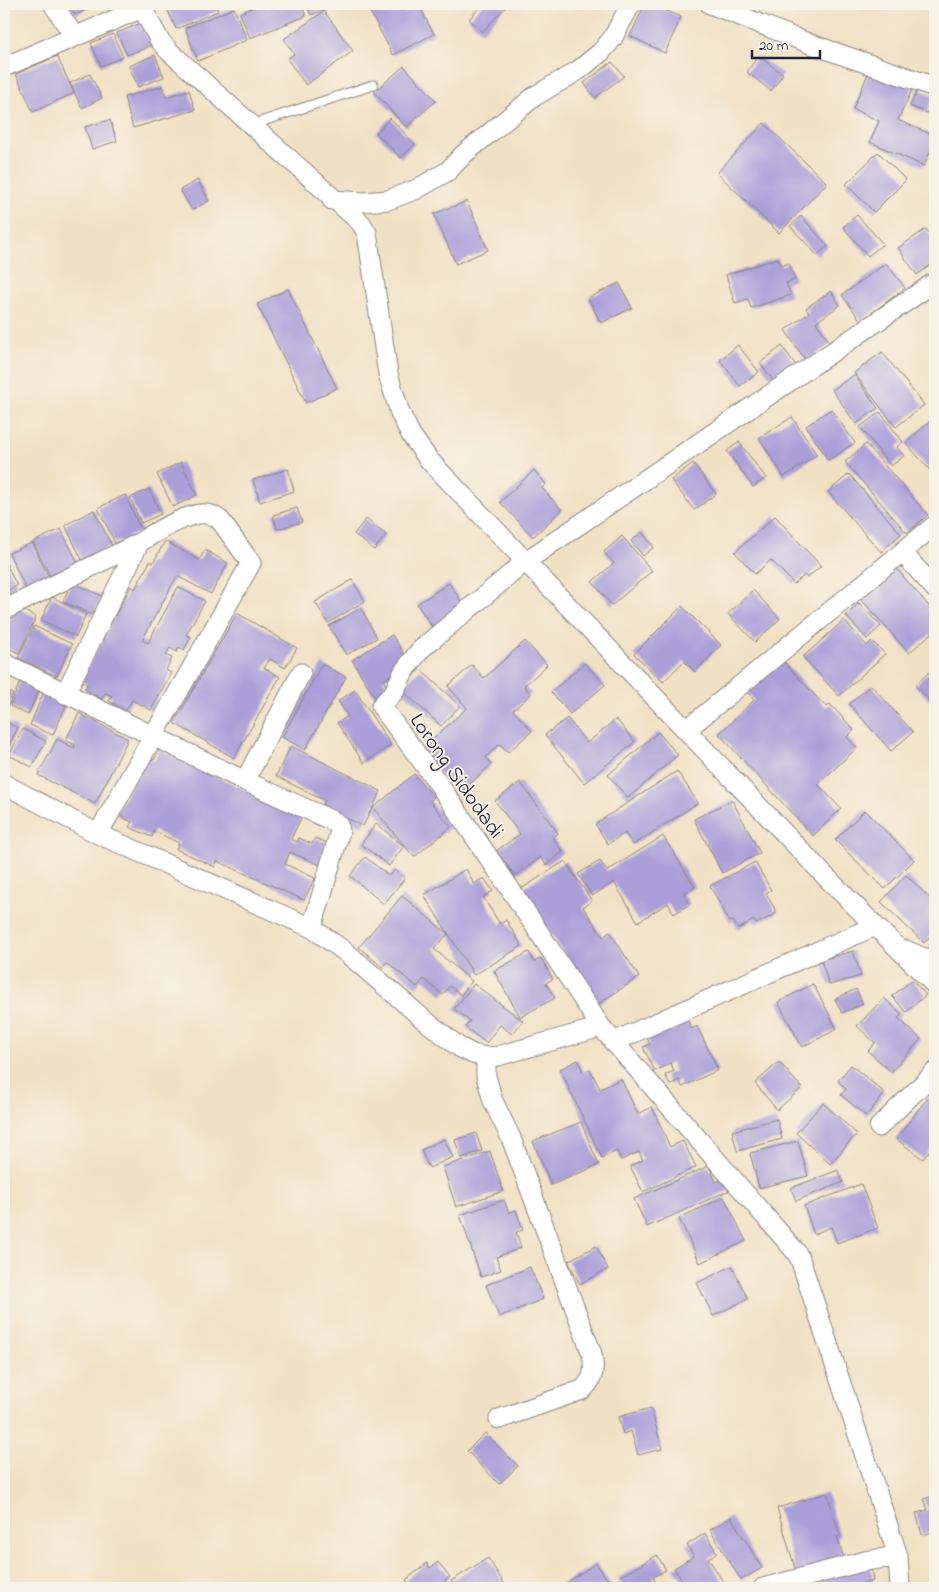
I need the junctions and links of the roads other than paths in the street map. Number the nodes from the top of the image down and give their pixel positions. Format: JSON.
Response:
{"nodes":[{"id":1,"x":53,"y":4,"type":"edge"},
{"id":2,"x":631,"y":4,"type":"edge"},
{"id":3,"x":710,"y":4,"type":"edge"},
{"id":4,"x":141,"y":6,"type":"edge"},
{"id":5,"x":74,"y":36,"type":"junction"},
{"id":6,"x":4,"y":67,"type":"edge"},
{"id":7,"x":373,"y":85,"type":"dead end"},
{"id":8,"x":935,"y":87,"type":"edge"},
{"id":9,"x":251,"y":125,"type":"junction"},
{"id":10,"x":332,"y":200,"type":"junction"},
{"id":11,"x":935,"y":282,"type":"edge"},
{"id":12,"x":935,"y":526,"type":"edge"},
{"id":13,"x":139,"y":543,"type":"junction"},
{"id":14,"x":902,"y":552,"type":"junction"},
{"id":15,"x":526,"y":561,"type":"junction"},
{"id":16,"x":935,"y":589,"type":"edge"},
{"id":17,"x":4,"y":610,"type":"edge"},
{"id":18,"x":4,"y":664,"type":"edge"},
{"id":19,"x":301,"y":673,"type":"dead end"},
{"id":20,"x":65,"y":694,"type":"junction"},
{"id":21,"x":686,"y":730,"type":"junction"},
{"id":22,"x":153,"y":736,"type":"junction"},
{"id":23,"x":245,"y":781,"type":"junction"},
{"id":24,"x":4,"y":784,"type":"edge"},
{"id":25,"x":98,"y":834,"type":"junction"},
{"id":26,"x":875,"y":926,"type":"junction"},
{"id":27,"x":312,"y":928,"type":"junction"},
{"id":28,"x":900,"y":948,"type":"junction"},
{"id":29,"x":935,"y":959,"type":"edge"},
{"id":30,"x":935,"y":985,"type":"edge"},
{"id":31,"x":601,"y":1027,"type":"junction"},
{"id":32,"x":613,"y":1042,"type":"junction"},
{"id":33,"x":486,"y":1057,"type":"junction"},
{"id":34,"x":935,"y":1072,"type":"edge"},
{"id":35,"x":879,"y":1127,"type":"dead end"},
{"id":36,"x":499,"y":1419,"type":"dead end"},
{"id":37,"x":898,"y":1556,"type":"junction"},
{"id":38,"x":763,"y":1588,"type":"edge"},
{"id":39,"x":900,"y":1588,"type":"edge"}],
"edges":[{"from":1,"to":5,"type":"street"},
{"from":2,"to":10,"type":"street"},
{"from":3,"to":8,"type":"street"},
{"from":4,"to":5,"type":"street"},
{"from":4,"to":9,"type":"street"},
{"from":5,"to":6,"type":"street"},
{"from":7,"to":9,"type":"lane"},
{"from":9,"to":10,"type":"street"},
{"from":10,"to":15,"type":"street"},
{"from":11,"to":15,"type":"street"},
{"from":12,"to":14,"type":"street"},
{"from":13,"to":17,"type":"street"},
{"from":13,"to":20,"type":"street"},
{"from":13,"to":22,"type":"street"},
{"from":14,"to":16,"type":"street"},
{"from":14,"to":21,"type":"street"},
{"from":15,"to":21,"type":"street"},
{"from":15,"to":31,"type":"street","name":"Lorong Sidodadi"},
{"from":18,"to":20,"type":"street"},
{"from":19,"to":23,"type":"street"},
{"from":20,"to":22,"type":"street"},
{"from":21,"to":26,"type":"street"},
{"from":22,"to":23,"type":"street"},
{"from":22,"to":25,"type":"street"},
{"from":23,"to":27,"type":"street"},
{"from":24,"to":25,"type":"street"},
{"from":25,"to":27,"type":"street"},
{"from":26,"to":28,"type":"street"},
{"from":26,"to":32,"type":"street"},
{"from":27,"to":33,"type":"street"},
{"from":28,"to":29,"type":"street"},
{"from":28,"to":30,"type":"street"},
{"from":31,"to":32,"type":"street","name":"Lorong Sidodadi"},
{"from":31,"to":33,"type":"street"},
{"from":32,"to":37,"type":"street","name":"Lorong Sidodadi"},
{"from":33,"to":36,"type":"street"},
{"from":34,"to":35,"type":"street"},
{"from":37,"to":38,"type":"street"},
{"from":37,"to":39,"type":"street","name":"Lorong Sidodadi"}]}
